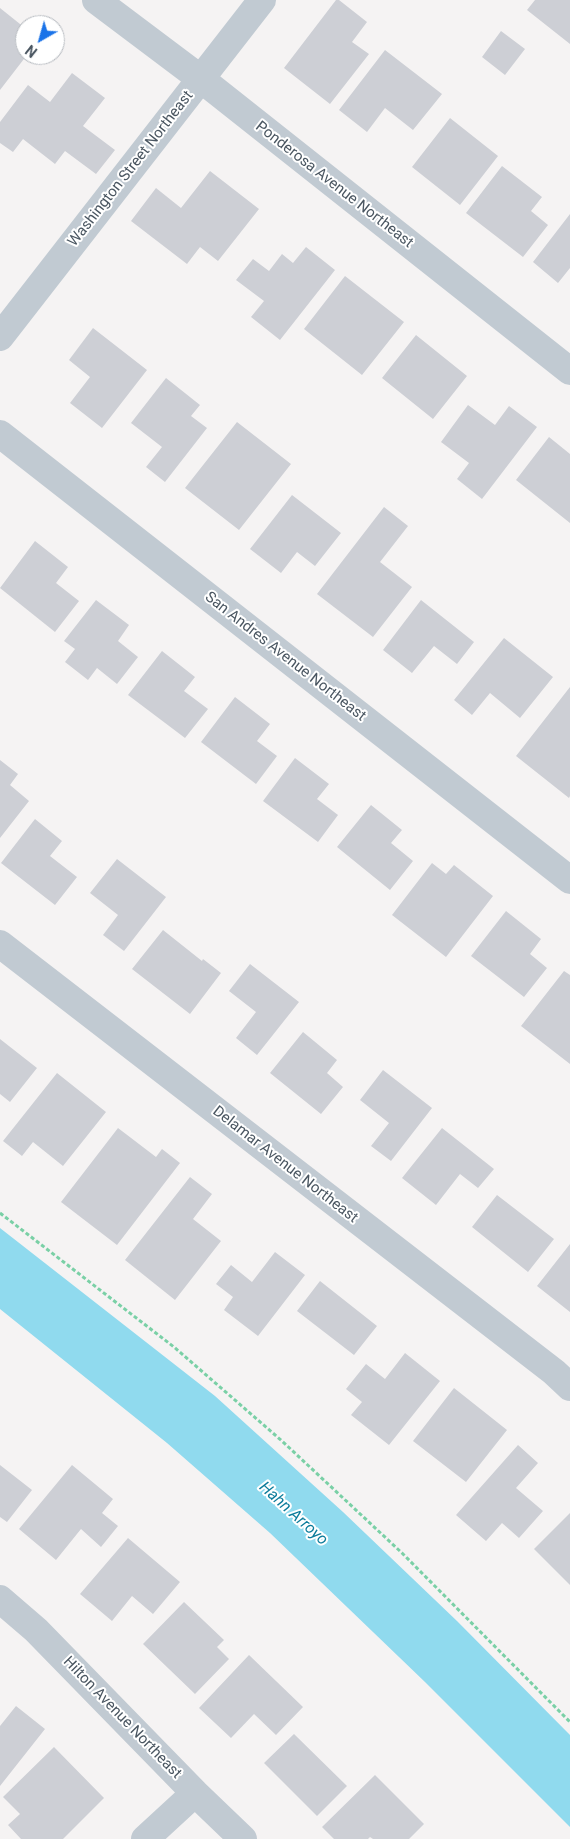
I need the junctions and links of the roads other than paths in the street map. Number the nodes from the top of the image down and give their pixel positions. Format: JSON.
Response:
{"nodes":[{"id":1,"x":96,"y":0,"type":"edge"},
{"id":2,"x":262,"y":0,"type":"edge"},
{"id":3,"x":201,"y":79,"type":"junction"},
{"id":4,"x":0,"y":337,"type":"edge"},
{"id":5,"x":570,"y":371,"type":"edge"},
{"id":6,"x":0,"y":434,"type":"edge"},
{"id":7,"x":570,"y":880,"type":"edge"},
{"id":8,"x":0,"y":944,"type":"edge"},
{"id":9,"x":570,"y":1387,"type":"edge"},
{"id":10,"x":0,"y":1600,"type":"edge"},
{"id":11,"x":195,"y":1793,"type":"junction"},
{"id":12,"x":145,"y":1839,"type":"edge"},
{"id":13,"x":243,"y":1839,"type":"edge"}],
"edges":[{"from":1,"to":3,"type":"street","name":"Ponderosa Avenue Northeast"},
{"from":2,"to":3,"type":"street","name":"Washington Street Northeast"},
{"from":3,"to":4,"type":"street","name":"Washington Street Northeast"},
{"from":3,"to":5,"type":"street","name":"Ponderosa Avenue Northeast"},
{"from":6,"to":7,"type":"street","name":"San Andres Avenue Northeast"},
{"from":8,"to":9,"type":"street","name":"Delamar Avenue Northeast"},
{"from":10,"to":11,"type":"street","name":"Hilton Avenue Northeast"},
{"from":11,"to":12,"type":"street"},
{"from":11,"to":13,"type":"street","name":"Hilton Avenue Northeast"}]}
